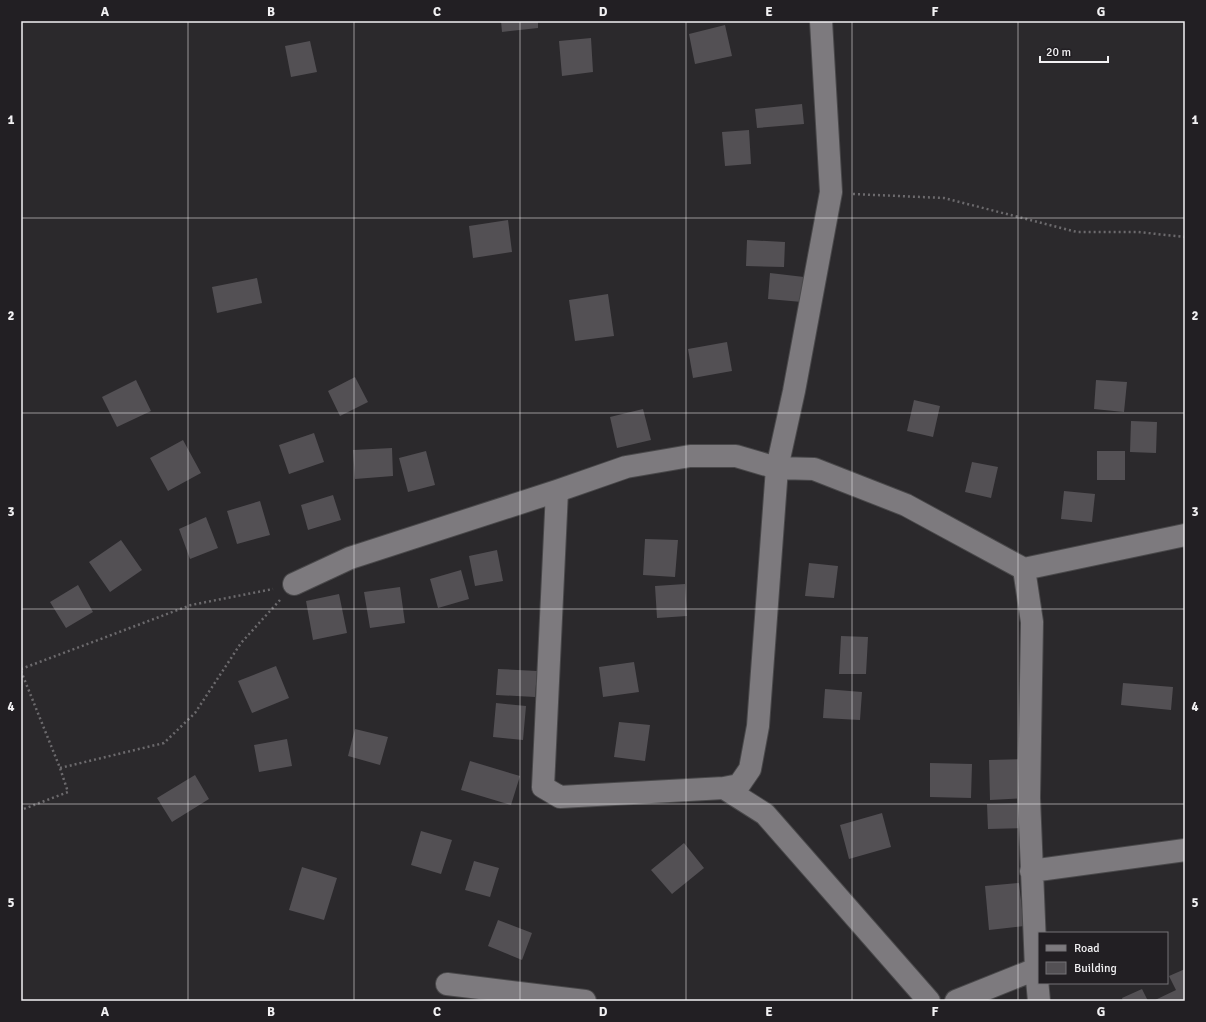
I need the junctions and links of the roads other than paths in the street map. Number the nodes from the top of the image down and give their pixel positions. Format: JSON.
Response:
{"nodes":[{"id":1,"x":821,"y":21,"type":"edge"},
{"id":2,"x":777,"y":468,"type":"junction"},
{"id":3,"x":557,"y":491,"type":"junction"},
{"id":4,"x":1185,"y":535,"type":"edge"},
{"id":5,"x":1024,"y":570,"type":"junction"},
{"id":6,"x":294,"y":584,"type":"road end"},
{"id":7,"x":724,"y":788,"type":"junction"},
{"id":8,"x":1185,"y":850,"type":"edge"},
{"id":9,"x":1031,"y":871,"type":"junction"},
{"id":10,"x":1036,"y":970,"type":"junction"},
{"id":11,"x":447,"y":984,"type":"dead end"},
{"id":12,"x":585,"y":1001,"type":"edge"},
{"id":13,"x":929,"y":1001,"type":"edge"},
{"id":14,"x":956,"y":1001,"type":"edge"},
{"id":15,"x":1039,"y":1001,"type":"edge"}],
"edges":[{"from":1,"to":2,"type":"street"},
{"from":2,"to":3,"type":"street"},
{"from":2,"to":5,"type":"street"},
{"from":2,"to":7,"type":"street"},
{"from":3,"to":6,"type":"street"},
{"from":3,"to":7,"type":"street"},
{"from":4,"to":5,"type":"street"},
{"from":5,"to":9,"type":"street"},
{"from":7,"to":13,"type":"street"},
{"from":8,"to":9,"type":"street"},
{"from":9,"to":10,"type":"street"},
{"from":10,"to":14,"type":"street"},
{"from":10,"to":15,"type":"street"},
{"from":11,"to":12,"type":"street"}]}
